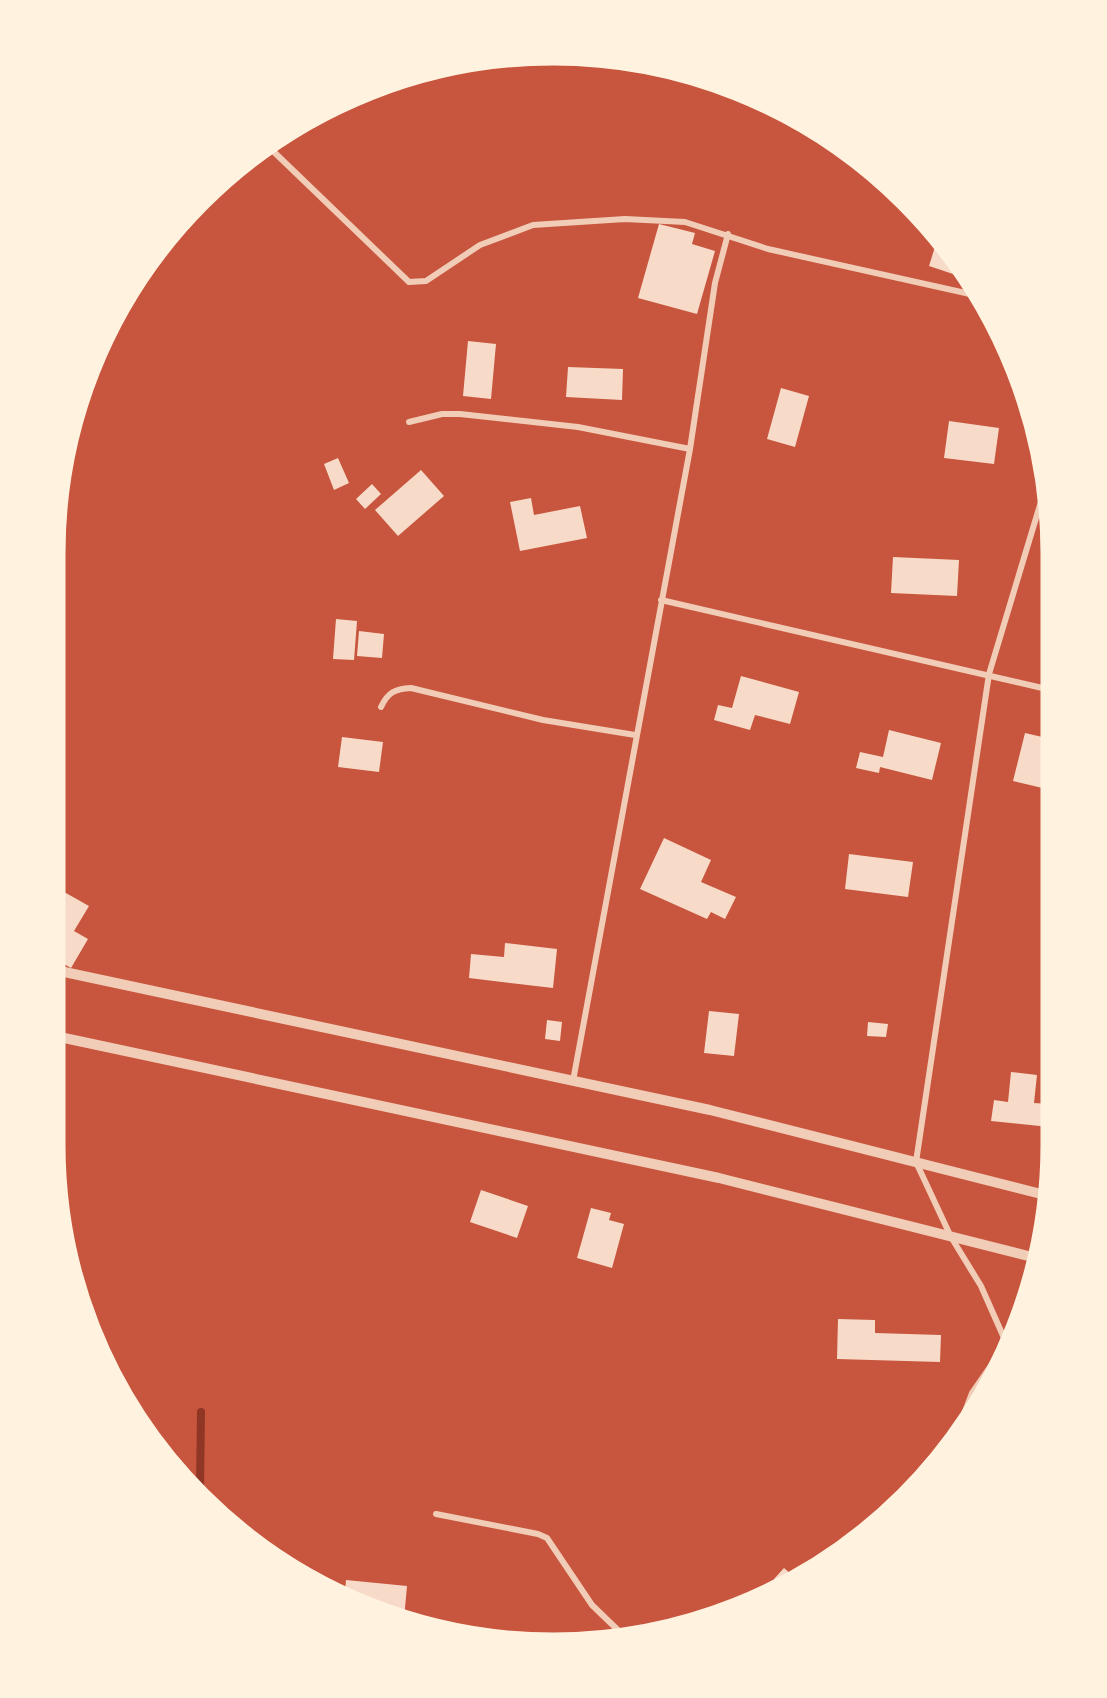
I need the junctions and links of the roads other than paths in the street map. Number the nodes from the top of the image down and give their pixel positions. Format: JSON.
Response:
{"nodes":[{"id":1,"x":274,"y":152,"type":"edge"},
{"id":2,"x":728,"y":234,"type":"junction"},
{"id":3,"x":967,"y":293,"type":"edge"},
{"id":4,"x":409,"y":422,"type":"dead end"},
{"id":5,"x":690,"y":449,"type":"junction"},
{"id":6,"x":1040,"y":506,"type":"edge"},
{"id":7,"x":661,"y":600,"type":"junction"},
{"id":8,"x":989,"y":674,"type":"junction"},
{"id":9,"x":1042,"y":688,"type":"edge"},
{"id":10,"x":381,"y":707,"type":"dead end"},
{"id":11,"x":635,"y":735,"type":"junction"},
{"id":12,"x":64,"y":972,"type":"edge"},
{"id":13,"x":64,"y":1038,"type":"edge"},
{"id":14,"x":573,"y":1081,"type":"junction"},
{"id":15,"x":916,"y":1162,"type":"junction"},
{"id":16,"x":1039,"y":1194,"type":"edge"},
{"id":17,"x":951,"y":1237,"type":"junction"},
{"id":18,"x":1029,"y":1256,"type":"edge"},
{"id":19,"x":1003,"y":1337,"type":"edge"},
{"id":20,"x":981,"y":1382,"type":"edge"},
{"id":21,"x":969,"y":1402,"type":"edge"},
{"id":22,"x":436,"y":1514,"type":"dead end"},
{"id":23,"x":618,"y":1629,"type":"edge"}],
"edges":[{"from":1,"to":2,"type":"street"},
{"from":2,"to":3,"type":"street"},
{"from":2,"to":5,"type":"street"},
{"from":4,"to":5,"type":"street"},
{"from":5,"to":7,"type":"street"},
{"from":6,"to":8,"type":"street"},
{"from":7,"to":8,"type":"street"},
{"from":7,"to":11,"type":"street"},
{"from":8,"to":9,"type":"street"},
{"from":8,"to":15,"type":"street"},
{"from":10,"to":11,"type":"street"},
{"from":11,"to":14,"type":"street"},
{"from":12,"to":14,"type":"street"},
{"from":13,"to":17,"type":"street"},
{"from":14,"to":15,"type":"street"},
{"from":15,"to":16,"type":"street"},
{"from":15,"to":17,"type":"street"},
{"from":17,"to":18,"type":"street"},
{"from":17,"to":19,"type":"street"},
{"from":20,"to":21,"type":"street"},
{"from":22,"to":23,"type":"street"}]}
